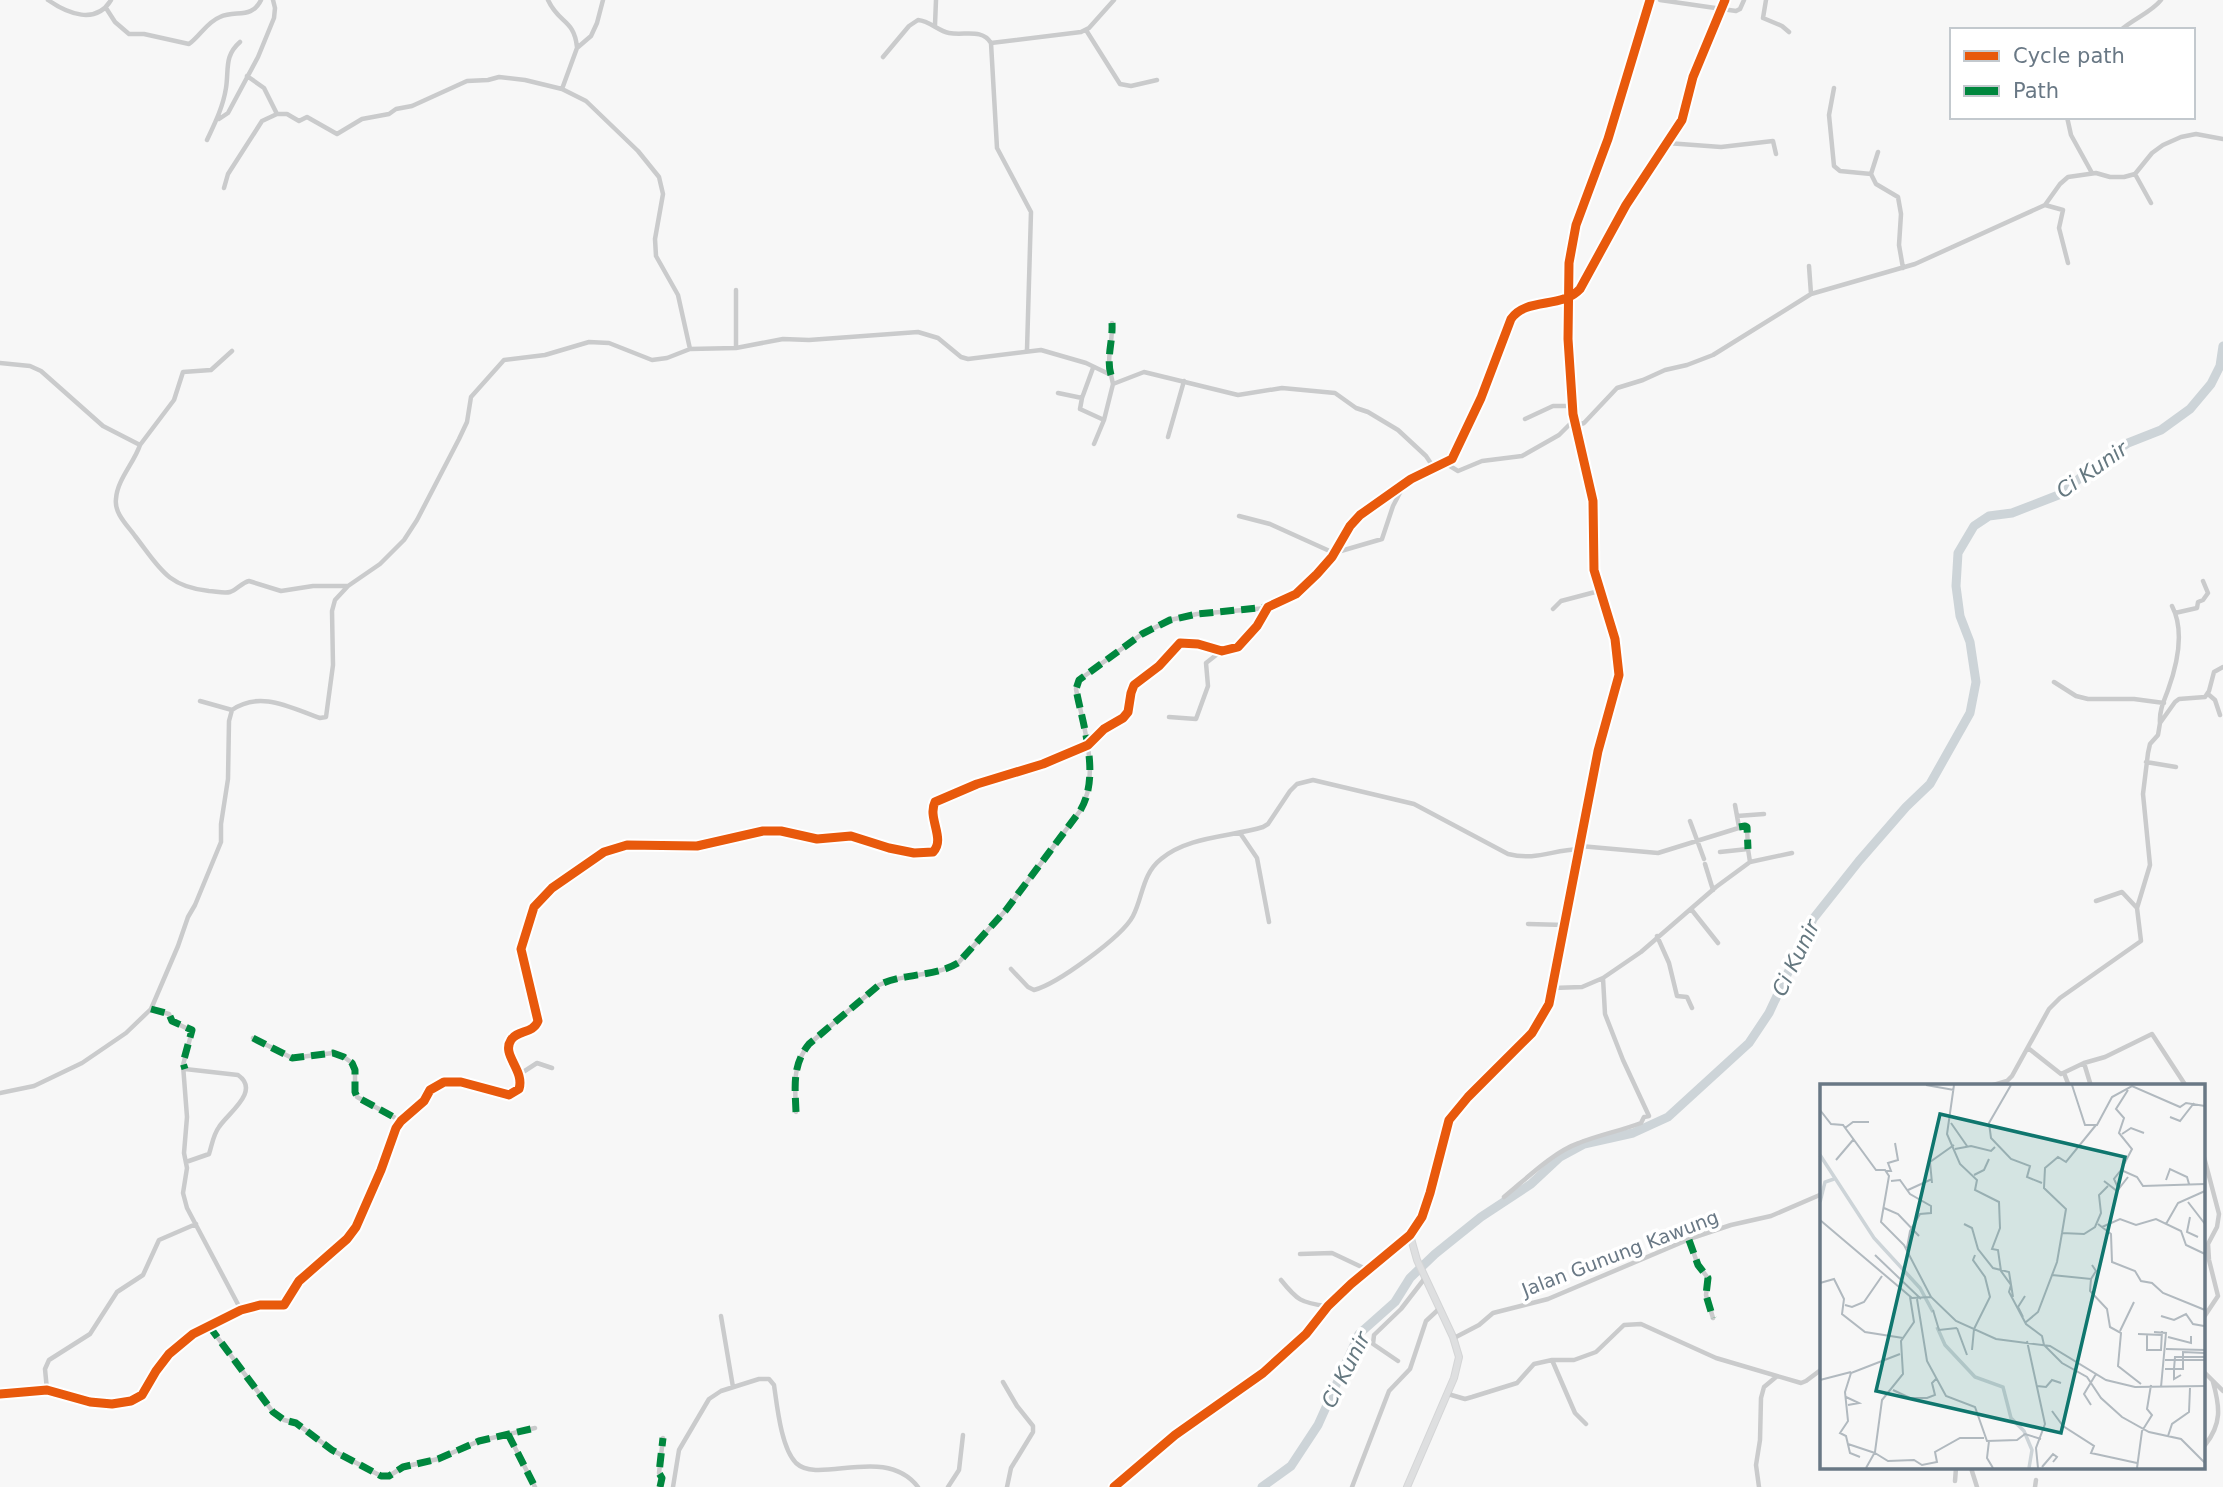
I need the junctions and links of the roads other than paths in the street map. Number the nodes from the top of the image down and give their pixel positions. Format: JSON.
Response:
{"nodes":[{"id":1,"x":48,"y":0,"type":"edge"},
{"id":2,"x":111,"y":0,"type":"edge"},
{"id":3,"x":261,"y":0,"type":"edge"},
{"id":4,"x":273,"y":0,"type":"edge"},
{"id":5,"x":548,"y":0,"type":"edge"},
{"id":6,"x":603,"y":0,"type":"edge"},
{"id":7,"x":936,"y":0,"type":"edge"},
{"id":8,"x":1114,"y":0,"type":"edge"},
{"id":9,"x":1650,"y":0,"type":"edge"},
{"id":10,"x":1660,"y":0,"type":"edge"},
{"id":11,"x":1725,"y":0,"type":"edge"},
{"id":12,"x":1744,"y":0,"type":"edge"},
{"id":13,"x":1766,"y":0,"type":"edge"},
{"id":14,"x":2161,"y":0,"type":"edge"},
{"id":15,"x":107,"y":8,"type":"junction"},
{"id":16,"x":1720,"y":9,"type":"junction"},
{"id":17,"x":935,"y":26,"type":"junction"},
{"id":18,"x":2124,"y":28,"type":"edge"},
{"id":19,"x":1086,"y":30,"type":"junction"},
{"id":20,"x":1789,"y":32,"type":"dead end"},
{"id":21,"x":240,"y":42,"type":"dead end"},
{"id":22,"x":991,"y":43,"type":"junction"},
{"id":23,"x":577,"y":48,"type":"junction"},
{"id":24,"x":883,"y":57,"type":"dead end"},
{"id":25,"x":247,"y":76,"type":"junction"},
{"id":26,"x":1157,"y":80,"type":"dead end"},
{"id":27,"x":1834,"y":88,"type":"dead end"},
{"id":28,"x":562,"y":89,"type":"junction"},
{"id":29,"x":277,"y":114,"type":"junction"},
{"id":30,"x":219,"y":119,"type":"junction"},
{"id":31,"x":2067,"y":119,"type":"edge"},
{"id":32,"x":2223,"y":139,"type":"edge"},
{"id":33,"x":207,"y":140,"type":"dead end"},
{"id":34,"x":1667,"y":143,"type":"junction"},
{"id":35,"x":1878,"y":152,"type":"dead end"},
{"id":36,"x":1776,"y":154,"type":"dead end"},
{"id":37,"x":2092,"y":173,"type":"junction"},
{"id":38,"x":1871,"y":174,"type":"junction"},
{"id":39,"x":2135,"y":174,"type":"junction"},
{"id":40,"x":224,"y":188,"type":"dead end"},
{"id":41,"x":2151,"y":203,"type":"dead end"},
{"id":42,"x":2045,"y":205,"type":"junction"},
{"id":43,"x":2068,"y":263,"type":"dead end"},
{"id":44,"x":1809,"y":266,"type":"dead end"},
{"id":45,"x":1903,"y":268,"type":"junction"},
{"id":46,"x":736,"y":290,"type":"dead end"},
{"id":47,"x":1811,"y":294,"type":"junction"},
{"id":48,"x":1569,"y":295,"type":"junction"},
{"id":49,"x":1112,"y":323,"type":"dead end"},
{"id":50,"x":736,"y":348,"type":"junction"},
{"id":51,"x":690,"y":349,"type":"junction"},
{"id":52,"x":1027,"y":350,"type":"junction"},
{"id":53,"x":232,"y":351,"type":"dead end"},
{"id":54,"x":0,"y":363,"type":"edge"},
{"id":55,"x":1093,"y":368,"type":"junction"},
{"id":56,"x":1111,"y":375,"type":"junction"},
{"id":57,"x":1184,"y":381,"type":"junction"},
{"id":58,"x":1113,"y":384,"type":"junction"},
{"id":59,"x":1058,"y":393,"type":"dead end"},
{"id":60,"x":1082,"y":398,"type":"junction"},
{"id":61,"x":1572,"y":407,"type":"junction"},
{"id":62,"x":1104,"y":419,"type":"junction"},
{"id":63,"x":1525,"y":419,"type":"dead end"},
{"id":64,"x":1574,"y":423,"type":"junction"},
{"id":65,"x":1168,"y":438,"type":"dead end"},
{"id":66,"x":1094,"y":443,"type":"dead end"},
{"id":67,"x":140,"y":445,"type":"junction"},
{"id":68,"x":1445,"y":463,"type":"junction"},
{"id":69,"x":1434,"y":467,"type":"junction"},
{"id":70,"x":1406,"y":483,"type":"junction"},
{"id":71,"x":1239,"y":516,"type":"dead end"},
{"id":72,"x":1334,"y":553,"type":"junction"},
{"id":73,"x":2203,"y":581,"type":"dead end"},
{"id":74,"x":348,"y":586,"type":"junction"},
{"id":75,"x":1599,"y":591,"type":"junction"},
{"id":76,"x":1268,"y":607,"type":"junction"},
{"id":77,"x":2172,"y":607,"type":"dead end"},
{"id":78,"x":1553,"y":609,"type":"dead end"},
{"id":79,"x":2175,"y":613,"type":"junction"},
{"id":80,"x":1222,"y":651,"type":"junction"},
{"id":81,"x":2223,"y":667,"type":"edge"},
{"id":82,"x":2054,"y":682,"type":"dead end"},
{"id":83,"x":2208,"y":694,"type":"junction"},
{"id":84,"x":200,"y":701,"type":"dead end"},
{"id":85,"x":2164,"y":703,"type":"junction"},
{"id":86,"x":232,"y":710,"type":"junction"},
{"id":87,"x":2220,"y":715,"type":"dead end"},
{"id":88,"x":1169,"y":717,"type":"dead end"},
{"id":89,"x":2160,"y":723,"type":"junction"},
{"id":90,"x":1086,"y":745,"type":"junction"},
{"id":91,"x":2147,"y":762,"type":"junction"},
{"id":92,"x":2176,"y":767,"type":"dead end"},
{"id":93,"x":1735,"y":805,"type":"dead end"},
{"id":94,"x":1763,"y":814,"type":"dead end"},
{"id":95,"x":1737,"y":817,"type":"junction"},
{"id":96,"x":1690,"y":821,"type":"dead end"},
{"id":97,"x":1739,"y":827,"type":"junction"},
{"id":98,"x":1240,"y":833,"type":"junction"},
{"id":99,"x":1698,"y":841,"type":"junction"},
{"id":100,"x":1580,"y":847,"type":"junction"},
{"id":101,"x":1748,"y":849,"type":"junction"},
{"id":102,"x":1720,"y":852,"type":"dead end"},
{"id":103,"x":1792,"y":853,"type":"dead end"},
{"id":104,"x":1750,"y":862,"type":"junction"},
{"id":105,"x":1713,"y":890,"type":"junction"},
{"id":106,"x":2096,"y":901,"type":"dead end"},
{"id":107,"x":2137,"y":908,"type":"junction"},
{"id":108,"x":1691,"y":909,"type":"junction"},
{"id":109,"x":1269,"y":922,"type":"dead end"},
{"id":110,"x":1528,"y":924,"type":"dead end"},
{"id":111,"x":1565,"y":925,"type":"junction"},
{"id":112,"x":1657,"y":936,"type":"junction"},
{"id":113,"x":1718,"y":943,"type":"dead end"},
{"id":114,"x":1011,"y":969,"type":"dead end"},
{"id":115,"x":1603,"y":978,"type":"junction"},
{"id":116,"x":1553,"y":988,"type":"junction"},
{"id":117,"x":1692,"y":1008,"type":"dead end"},
{"id":118,"x":151,"y":1009,"type":"junction"},
{"id":119,"x":253,"y":1038,"type":"dead end"},
{"id":120,"x":2028,"y":1048,"type":"junction"},
{"id":121,"x":2084,"y":1063,"type":"junction"},
{"id":122,"x":552,"y":1068,"type":"dead end"},
{"id":123,"x":185,"y":1069,"type":"junction"},
{"id":124,"x":2064,"y":1073,"type":"junction"},
{"id":125,"x":520,"y":1074,"type":"junction"},
{"id":126,"x":1997,"y":1084,"type":"edge"},
{"id":127,"x":2068,"y":1084,"type":"edge"},
{"id":128,"x":2090,"y":1084,"type":"edge"},
{"id":129,"x":2185,"y":1084,"type":"edge"},
{"id":130,"x":0,"y":1093,"type":"edge"},
{"id":131,"x":796,"y":1112,"type":"dead end"},
{"id":132,"x":401,"y":1121,"type":"junction"},
{"id":133,"x":186,"y":1162,"type":"junction"},
{"id":134,"x":2206,"y":1163,"type":"edge"},
{"id":135,"x":1820,"y":1195,"type":"edge"},
{"id":136,"x":1504,"y":1197,"type":"dead end"},
{"id":137,"x":2221,"y":1209,"type":"edge"},
{"id":138,"x":196,"y":1224,"type":"junction"},
{"id":139,"x":1410,"y":1235,"type":"junction"},
{"id":140,"x":1689,"y":1240,"type":"junction"},
{"id":141,"x":1300,"y":1254,"type":"dead end"},
{"id":142,"x":1368,"y":1270,"type":"junction"},
{"id":143,"x":1424,"y":1276,"type":"junction"},
{"id":144,"x":1281,"y":1280,"type":"dead end"},
{"id":145,"x":1328,"y":1306,"type":"junction"},
{"id":146,"x":1440,"y":1308,"type":"junction"},
{"id":147,"x":241,"y":1310,"type":"junction"},
{"id":148,"x":2206,"y":1314,"type":"edge"},
{"id":149,"x":721,"y":1316,"type":"dead end"},
{"id":150,"x":1713,"y":1318,"type":"dead end"},
{"id":151,"x":209,"y":1326,"type":"junction"},
{"id":152,"x":1453,"y":1338,"type":"junction"},
{"id":153,"x":1552,"y":1360,"type":"junction"},
{"id":154,"x":1398,"y":1361,"type":"dead end"},
{"id":155,"x":1820,"y":1370,"type":"edge"},
{"id":156,"x":2206,"y":1374,"type":"edge"},
{"id":157,"x":1776,"y":1376,"type":"junction"},
{"id":158,"x":1003,"y":1382,"type":"dead end"},
{"id":159,"x":2213,"y":1382,"type":"junction"},
{"id":160,"x":733,"y":1387,"type":"junction"},
{"id":161,"x":47,"y":1390,"type":"junction"},
{"id":162,"x":2223,"y":1391,"type":"edge"},
{"id":163,"x":0,"y":1394,"type":"edge"},
{"id":164,"x":1448,"y":1394,"type":"junction"},
{"id":165,"x":1587,"y":1424,"type":"dead end"},
{"id":166,"x":536,"y":1428,"type":"dead end"},
{"id":167,"x":509,"y":1434,"type":"junction"},
{"id":168,"x":963,"y":1435,"type":"dead end"},
{"id":169,"x":663,"y":1438,"type":"dead end"},
{"id":170,"x":2206,"y":1444,"type":"edge"},
{"id":171,"x":1956,"y":1470,"type":"edge"},
{"id":172,"x":1972,"y":1470,"type":"edge"},
{"id":173,"x":2036,"y":1480,"type":"dead end"},
{"id":174,"x":1955,"y":1481,"type":"dead end"},
{"id":175,"x":535,"y":1487,"type":"edge"},
{"id":176,"x":660,"y":1487,"type":"edge"},
{"id":177,"x":673,"y":1487,"type":"edge"},
{"id":178,"x":918,"y":1487,"type":"edge"},
{"id":179,"x":948,"y":1487,"type":"edge"},
{"id":180,"x":1007,"y":1487,"type":"edge"},
{"id":181,"x":1114,"y":1487,"type":"edge"},
{"id":182,"x":1352,"y":1487,"type":"edge"},
{"id":183,"x":1407,"y":1487,"type":"edge"},
{"id":184,"x":1759,"y":1487,"type":"edge"},
{"id":185,"x":1977,"y":1487,"type":"edge"},
{"id":186,"x":2035,"y":1487,"type":"edge"}],
"edges":[{"from":1,"to":15,"type":"street"},
{"from":2,"to":15,"type":"street"},
{"from":3,"to":15,"type":"street"},
{"from":4,"to":25,"type":"street"},
{"from":5,"to":23,"type":"street"},
{"from":6,"to":23,"type":"street"},
{"from":7,"to":17,"type":"street"},
{"from":8,"to":19,"type":"street"},
{"from":9,"to":48,"type":"street"},
{"from":10,"to":16,"type":"street"},
{"from":11,"to":16,"type":"street"},
{"from":12,"to":16,"type":"street"},
{"from":13,"to":20,"type":"street"},
{"from":14,"to":18,"type":"street"},
{"from":16,"to":34,"type":"street"},
{"from":17,"to":22,"type":"street"},
{"from":17,"to":24,"type":"street"},
{"from":19,"to":22,"type":"street"},
{"from":19,"to":26,"type":"street"},
{"from":21,"to":30,"type":"street"},
{"from":22,"to":52,"type":"street"},
{"from":23,"to":28,"type":"street"},
{"from":25,"to":29,"type":"street"},
{"from":25,"to":30,"type":"street"},
{"from":27,"to":38,"type":"street"},
{"from":28,"to":29,"type":"street"},
{"from":28,"to":51,"type":"street"},
{"from":29,"to":40,"type":"street"},
{"from":30,"to":33,"type":"street"},
{"from":31,"to":37,"type":"street"},
{"from":32,"to":39,"type":"street"},
{"from":34,"to":36,"type":"street"},
{"from":34,"to":48,"type":"street"},
{"from":35,"to":38,"type":"street"},
{"from":37,"to":39,"type":"street"},
{"from":37,"to":42,"type":"street"},
{"from":38,"to":45,"type":"street"},
{"from":39,"to":41,"type":"street"},
{"from":42,"to":43,"type":"street"},
{"from":42,"to":45,"type":"street"},
{"from":44,"to":47,"type":"street"},
{"from":45,"to":47,"type":"street"},
{"from":46,"to":50,"type":"street"},
{"from":47,"to":64,"type":"street"},
{"from":48,"to":61,"type":"street"},
{"from":48,"to":68,"type":"street"},
{"from":49,"to":56,"type":"street"},
{"from":50,"to":51,"type":"street"},
{"from":50,"to":52,"type":"street"},
{"from":51,"to":74,"type":"street"},
{"from":52,"to":55,"type":"street"},
{"from":53,"to":67,"type":"street"},
{"from":54,"to":67,"type":"street"},
{"from":55,"to":56,"type":"street"},
{"from":55,"to":60,"type":"street"},
{"from":56,"to":58,"type":"street"},
{"from":57,"to":58,"type":"street"},
{"from":57,"to":65,"type":"street"},
{"from":57,"to":69,"type":"street"},
{"from":58,"to":62,"type":"street"},
{"from":59,"to":60,"type":"street"},
{"from":60,"to":62,"type":"street"},
{"from":61,"to":63,"type":"street"},
{"from":61,"to":64,"type":"street"},
{"from":62,"to":66,"type":"street"},
{"from":64,"to":68,"type":"street"},
{"from":64,"to":75,"type":"street"},
{"from":67,"to":74,"type":"street"},
{"from":68,"to":69,"type":"street"},
{"from":69,"to":70,"type":"street"},
{"from":70,"to":72,"type":"street"},
{"from":70,"to":72,"type":"street"},
{"from":71,"to":72,"type":"street"},
{"from":72,"to":76,"type":"street"},
{"from":73,"to":79,"type":"street"},
{"from":74,"to":86,"type":"street"},
{"from":75,"to":78,"type":"street"},
{"from":75,"to":100,"type":"street"},
{"from":76,"to":80,"type":"street"},
{"from":76,"to":90,"type":"street"},
{"from":77,"to":79,"type":"street"},
{"from":79,"to":85,"type":"street"},
{"from":80,"to":88,"type":"street"},
{"from":80,"to":90,"type":"street"},
{"from":81,"to":83,"type":"street"},
{"from":82,"to":85,"type":"street"},
{"from":83,"to":87,"type":"street"},
{"from":83,"to":89,"type":"street"},
{"from":84,"to":86,"type":"street"},
{"from":85,"to":89,"type":"street"},
{"from":86,"to":118,"type":"street"},
{"from":89,"to":91,"type":"street"},
{"from":90,"to":125,"type":"street"},
{"from":90,"to":131,"type":"street"},
{"from":91,"to":92,"type":"street"},
{"from":91,"to":107,"type":"street"},
{"from":93,"to":95,"type":"street"},
{"from":94,"to":95,"type":"street"},
{"from":95,"to":97,"type":"street"},
{"from":96,"to":99,"type":"street"},
{"from":97,"to":99,"type":"street"},
{"from":97,"to":101,"type":"street"},
{"from":98,"to":100,"type":"street"},
{"from":98,"to":109,"type":"street"},
{"from":98,"to":114,"type":"street"},
{"from":99,"to":100,"type":"street"},
{"from":99,"to":105,"type":"street"},
{"from":100,"to":111,"type":"street"},
{"from":101,"to":102,"type":"street"},
{"from":101,"to":104,"type":"street"},
{"from":103,"to":104,"type":"street"},
{"from":104,"to":105,"type":"street"},
{"from":105,"to":108,"type":"street"},
{"from":106,"to":107,"type":"street"},
{"from":107,"to":120,"type":"street"},
{"from":108,"to":112,"type":"street"},
{"from":108,"to":113,"type":"street"},
{"from":110,"to":111,"type":"street"},
{"from":111,"to":116,"type":"street"},
{"from":112,"to":115,"type":"street"},
{"from":112,"to":117,"type":"street"},
{"from":115,"to":116,"type":"street"},
{"from":115,"to":136,"type":"street"},
{"from":116,"to":139,"type":"street"},
{"from":118,"to":123,"type":"street"},
{"from":118,"to":130,"type":"street"},
{"from":119,"to":132,"type":"street"},
{"from":120,"to":124,"type":"street"},
{"from":120,"to":126,"type":"street"},
{"from":121,"to":124,"type":"street"},
{"from":121,"to":128,"type":"street"},
{"from":121,"to":129,"type":"street"},
{"from":122,"to":125,"type":"street"},
{"from":123,"to":133,"type":"street"},
{"from":123,"to":133,"type":"street"},
{"from":124,"to":127,"type":"street"},
{"from":125,"to":132,"type":"street"},
{"from":132,"to":147,"type":"street"},
{"from":133,"to":138,"type":"street"},
{"from":134,"to":137,"type":"street"},
{"from":135,"to":140,"type":"street","name":"Jalan Gunung Kawung"},
{"from":137,"to":148,"type":"street"},
{"from":138,"to":147,"type":"street"},
{"from":138,"to":161,"type":"street"},
{"from":139,"to":142,"type":"street"},
{"from":139,"to":143,"type":"street"},
{"from":140,"to":150,"type":"street"},
{"from":140,"to":152,"type":"street","name":"Jalan Gunung Kawung"},
{"from":141,"to":142,"type":"street"},
{"from":142,"to":145,"type":"street"},
{"from":143,"to":146,"type":"street"},
{"from":143,"to":154,"type":"street"},
{"from":144,"to":145,"type":"street"},
{"from":145,"to":181,"type":"street"},
{"from":146,"to":152,"type":"street"},
{"from":146,"to":182,"type":"street"},
{"from":147,"to":151,"type":"street"},
{"from":149,"to":160,"type":"street"},
{"from":151,"to":161,"type":"street"},
{"from":151,"to":167,"type":"street"},
{"from":152,"to":164,"type":"street"},
{"from":153,"to":157,"type":"street"},
{"from":153,"to":164,"type":"street"},
{"from":153,"to":165,"type":"street"},
{"from":155,"to":157,"type":"street"},
{"from":156,"to":159,"type":"street"},
{"from":157,"to":184,"type":"street"},
{"from":158,"to":180,"type":"street"},
{"from":159,"to":162,"type":"street"},
{"from":159,"to":170,"type":"street"},
{"from":160,"to":177,"type":"street"},
{"from":160,"to":178,"type":"street"},
{"from":161,"to":163,"type":"street"},
{"from":164,"to":183,"type":"street"},
{"from":166,"to":167,"type":"street"},
{"from":167,"to":175,"type":"street"},
{"from":168,"to":179,"type":"street"},
{"from":169,"to":176,"type":"street"},
{"from":171,"to":174,"type":"street"},
{"from":172,"to":185,"type":"street"},
{"from":173,"to":186,"type":"street"}]}
